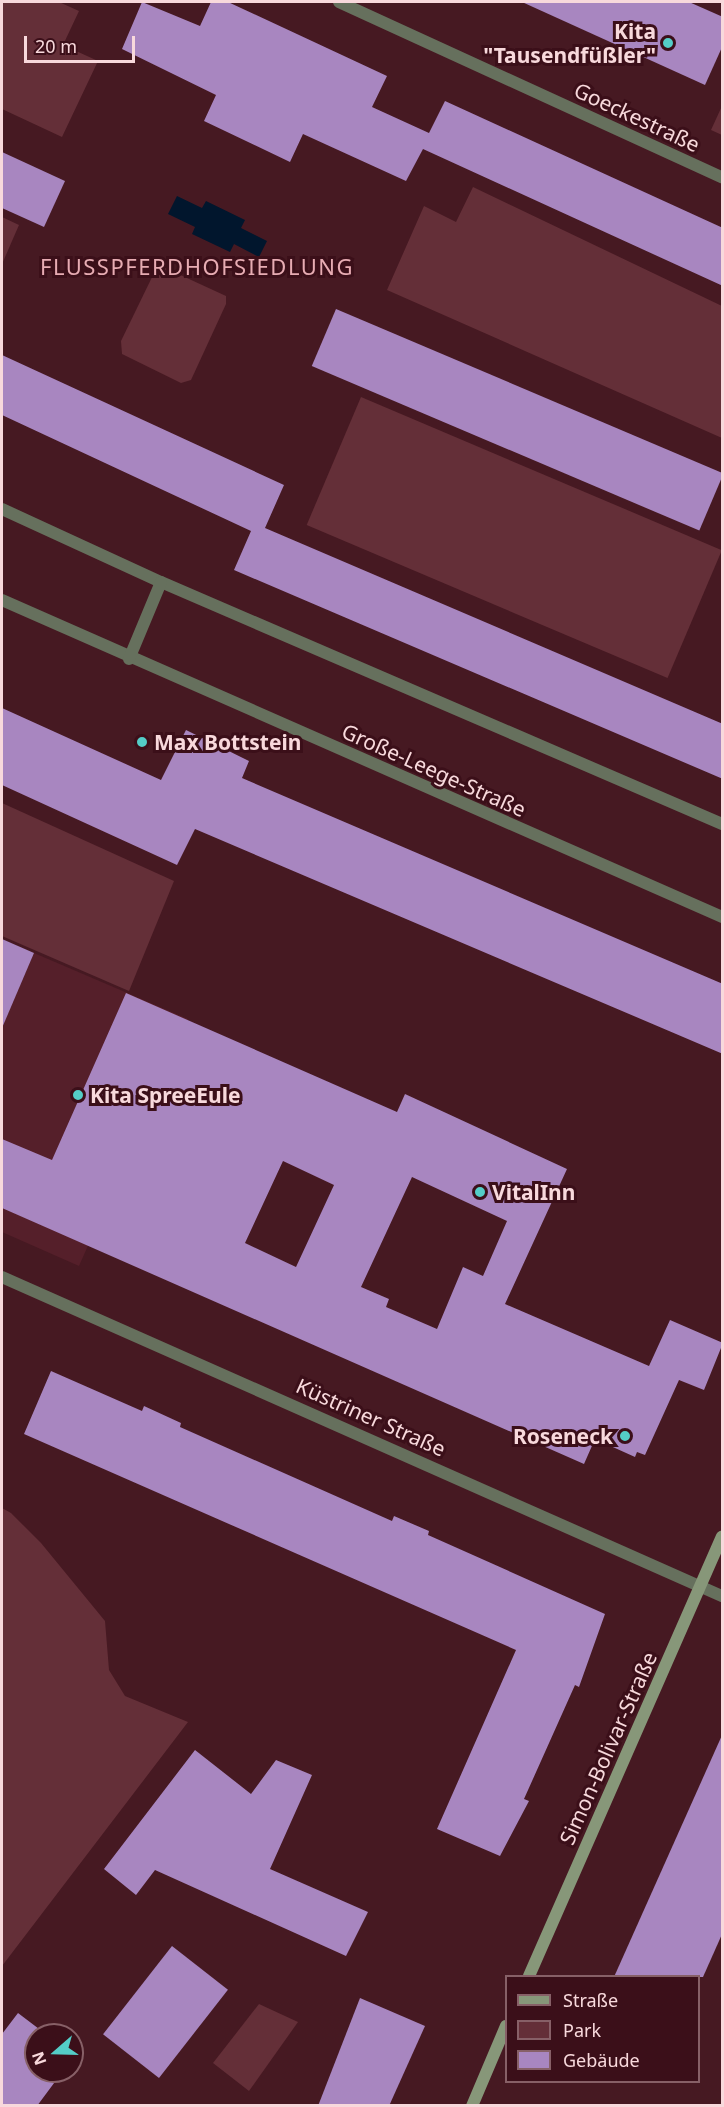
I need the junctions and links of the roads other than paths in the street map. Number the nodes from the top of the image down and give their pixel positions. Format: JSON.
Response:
{"nodes":[{"id":1,"x":339,"y":2,"type":"edge"},
{"id":2,"x":723,"y":177,"type":"edge"},
{"id":3,"x":2,"y":509,"type":"edge"},
{"id":4,"x":161,"y":582,"type":"junction"},
{"id":5,"x":2,"y":600,"type":"edge"},
{"id":6,"x":129,"y":659,"type":"junction"},
{"id":7,"x":723,"y":824,"type":"edge"},
{"id":8,"x":723,"y":917,"type":"edge"},
{"id":9,"x":2,"y":1277,"type":"edge"},
{"id":10,"x":723,"y":1536,"type":"edge"},
{"id":11,"x":700,"y":1586,"type":"junction"},
{"id":12,"x":723,"y":1596,"type":"edge"},
{"id":13,"x":530,"y":1975,"type":"edge"},
{"id":14,"x":505,"y":2031,"type":"edge"},
{"id":15,"x":472,"y":2106,"type":"edge"}],
"edges":[{"from":1,"to":2,"type":"street","name":"Goeckestraße"},
{"from":3,"to":4,"type":"street"},
{"from":4,"to":6,"type":"street"},
{"from":4,"to":7,"type":"street"},
{"from":5,"to":6,"type":"street","name":"Große-Leege-Straße"},
{"from":6,"to":8,"type":"street","name":"Große-Leege-Straße"},
{"from":9,"to":11,"type":"street","name":"Küstriner Straße"},
{"from":10,"to":11,"type":"street","name":"Simon-Bolivar-Straße"},
{"from":11,"to":12,"type":"street","name":"Küstriner Straße"},
{"from":11,"to":13,"type":"street","name":"Simon-Bolivar-Straße"},
{"from":14,"to":15,"type":"street"}]}
